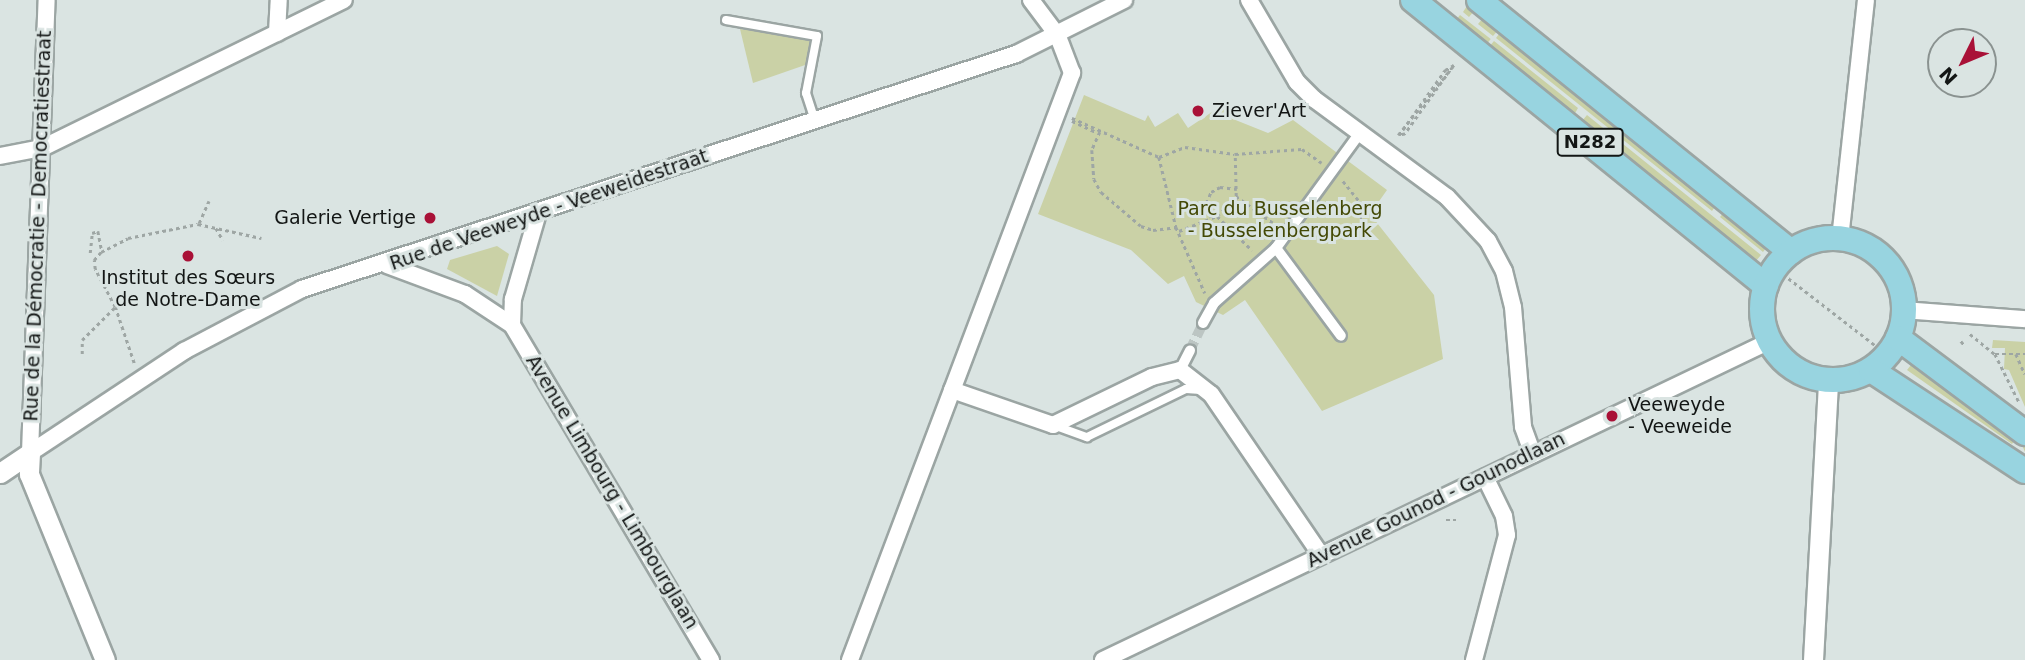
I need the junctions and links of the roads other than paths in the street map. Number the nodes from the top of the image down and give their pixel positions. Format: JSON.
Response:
{"nodes":[{"id":1,"x":47,"y":0,"type":"edge"},
{"id":2,"x":279,"y":0,"type":"edge"},
{"id":3,"x":344,"y":0,"type":"edge"},
{"id":4,"x":1031,"y":0,"type":"edge"},
{"id":5,"x":1124,"y":0,"type":"edge"},
{"id":6,"x":1249,"y":0,"type":"edge"},
{"id":7,"x":1413,"y":0,"type":"edge"},
{"id":8,"x":1479,"y":0,"type":"edge"},
{"id":9,"x":1866,"y":0,"type":"edge"},
{"id":10,"x":726,"y":20,"type":"dead end"},
{"id":11,"x":277,"y":33,"type":"junction"},
{"id":12,"x":1058,"y":36,"type":"junction"},
{"id":13,"x":815,"y":120,"type":"junction"},
{"id":14,"x":1360,"y":133,"type":"junction"},
{"id":15,"x":42,"y":148,"type":"junction"},
{"id":16,"x":0,"y":156,"type":"edge"},
{"id":17,"x":538,"y":213,"type":"junction"},
{"id":18,"x":1840,"y":239,"type":"junction"},
{"id":19,"x":1276,"y":248,"type":"junction"},
{"id":20,"x":1791,"y":252,"type":"junction"},
{"id":21,"x":387,"y":265,"type":"junction"},
{"id":22,"x":1766,"y":286,"type":"junction"},
{"id":23,"x":1904,"y":310,"type":"junction"},
{"id":24,"x":2025,"y":319,"type":"edge"},
{"id":25,"x":1203,"y":323,"type":"tunnel mouth"},
{"id":26,"x":512,"y":325,"type":"junction"},
{"id":27,"x":1341,"y":336,"type":"dead end"},
{"id":28,"x":1898,"y":338,"type":"junction"},
{"id":29,"x":1770,"y":341,"type":"junction"},
{"id":30,"x":1189,"y":350,"type":"tunnel mouth"},
{"id":31,"x":1181,"y":370,"type":"junction"},
{"id":32,"x":1871,"y":370,"type":"junction"},
{"id":33,"x":1828,"y":380,"type":"junction"},
{"id":34,"x":952,"y":390,"type":"junction"},
{"id":35,"x":1211,"y":394,"type":"junction"},
{"id":36,"x":1053,"y":425,"type":"junction"},
{"id":37,"x":2025,"y":433,"type":"edge"},
{"id":38,"x":30,"y":453,"type":"junction"},
{"id":39,"x":1532,"y":454,"type":"junction"},
{"id":40,"x":2025,"y":471,"type":"edge"},
{"id":41,"x":0,"y":473,"type":"edge"},
{"id":42,"x":1485,"y":477,"type":"junction"},
{"id":43,"x":1321,"y":555,"type":"junction"},
{"id":44,"x":105,"y":660,"type":"edge"},
{"id":45,"x":711,"y":660,"type":"edge"},
{"id":46,"x":850,"y":660,"type":"edge"},
{"id":47,"x":1103,"y":660,"type":"edge"},
{"id":48,"x":1474,"y":660,"type":"edge"},
{"id":49,"x":1813,"y":660,"type":"edge"}],
"edges":[{"from":1,"to":15,"type":"street","name":"Rue de la Démocratie - Democratiestraat"},
{"from":2,"to":11,"type":"street"},
{"from":3,"to":11,"type":"street"},
{"from":4,"to":12,"type":"street"},
{"from":5,"to":12,"type":"street","name":"Rue de Veeweyde - Veeweidestraat"},
{"from":6,"to":14,"type":"street"},
{"from":7,"to":22,"type":"main road","number":"N282"},
{"from":8,"to":20,"type":"main road","number":"N282"},
{"from":9,"to":18,"type":"street"},
{"from":10,"to":13,"type":"lane"},
{"from":11,"to":15,"type":"street"},
{"from":12,"to":13,"type":"street","name":"Rue de Veeweyde - Veeweidestraat"},
{"from":12,"to":34,"type":"street"},
{"from":13,"to":17,"type":"street","name":"Rue de Veeweyde - Veeweidestraat"},
{"from":14,"to":19,"type":"street"},
{"from":14,"to":39,"type":"street"},
{"from":15,"to":16,"type":"street"},
{"from":15,"to":38,"type":"street","name":"Rue de la Démocratie - Democratiestraat"},
{"from":17,"to":21,"type":"street","name":"Rue de Veeweyde - Veeweidestraat"},
{"from":17,"to":26,"type":"street"},
{"from":18,"to":20,"type":"main road"},
{"from":18,"to":23,"type":"main road"},
{"from":19,"to":25,"type":"street"},
{"from":19,"to":27,"type":"street"},
{"from":20,"to":22,"type":"main road"},
{"from":21,"to":26,"type":"street","name":"Avenue Limbourg - Limbourglaan"},
{"from":21,"to":38,"type":"street","name":"Rue de Veeweyde - Veeweidestraat"},
{"from":22,"to":29,"type":"main road"},
{"from":23,"to":24,"type":"street"},
{"from":23,"to":28,"type":"main road"},
{"from":26,"to":45,"type":"street","name":"Avenue Limbourg - Limbourglaan"},
{"from":28,"to":32,"type":"main road"},
{"from":28,"to":37,"type":"main road"},
{"from":29,"to":33,"type":"main road"},
{"from":29,"to":39,"type":"street","name":"Avenue Gounod - Gounodlaan"},
{"from":30,"to":31,"type":"street"},
{"from":31,"to":35,"type":"street"},
{"from":31,"to":36,"type":"street"},
{"from":32,"to":33,"type":"main road"},
{"from":32,"to":40,"type":"main road"},
{"from":33,"to":49,"type":"street"},
{"from":34,"to":36,"type":"street"},
{"from":34,"to":46,"type":"street"},
{"from":35,"to":36,"type":"lane"},
{"from":35,"to":43,"type":"street"},
{"from":38,"to":41,"type":"street","name":"Rue de Veeweyde - Veeweidestraat"},
{"from":38,"to":44,"type":"street"},
{"from":39,"to":42,"type":"street","name":"Avenue Gounod - Gounodlaan"},
{"from":42,"to":43,"type":"street","name":"Avenue Gounod - Gounodlaan"},
{"from":42,"to":48,"type":"street"},
{"from":43,"to":47,"type":"street","name":"Avenue Gounod - Gounodlaan"}]}
